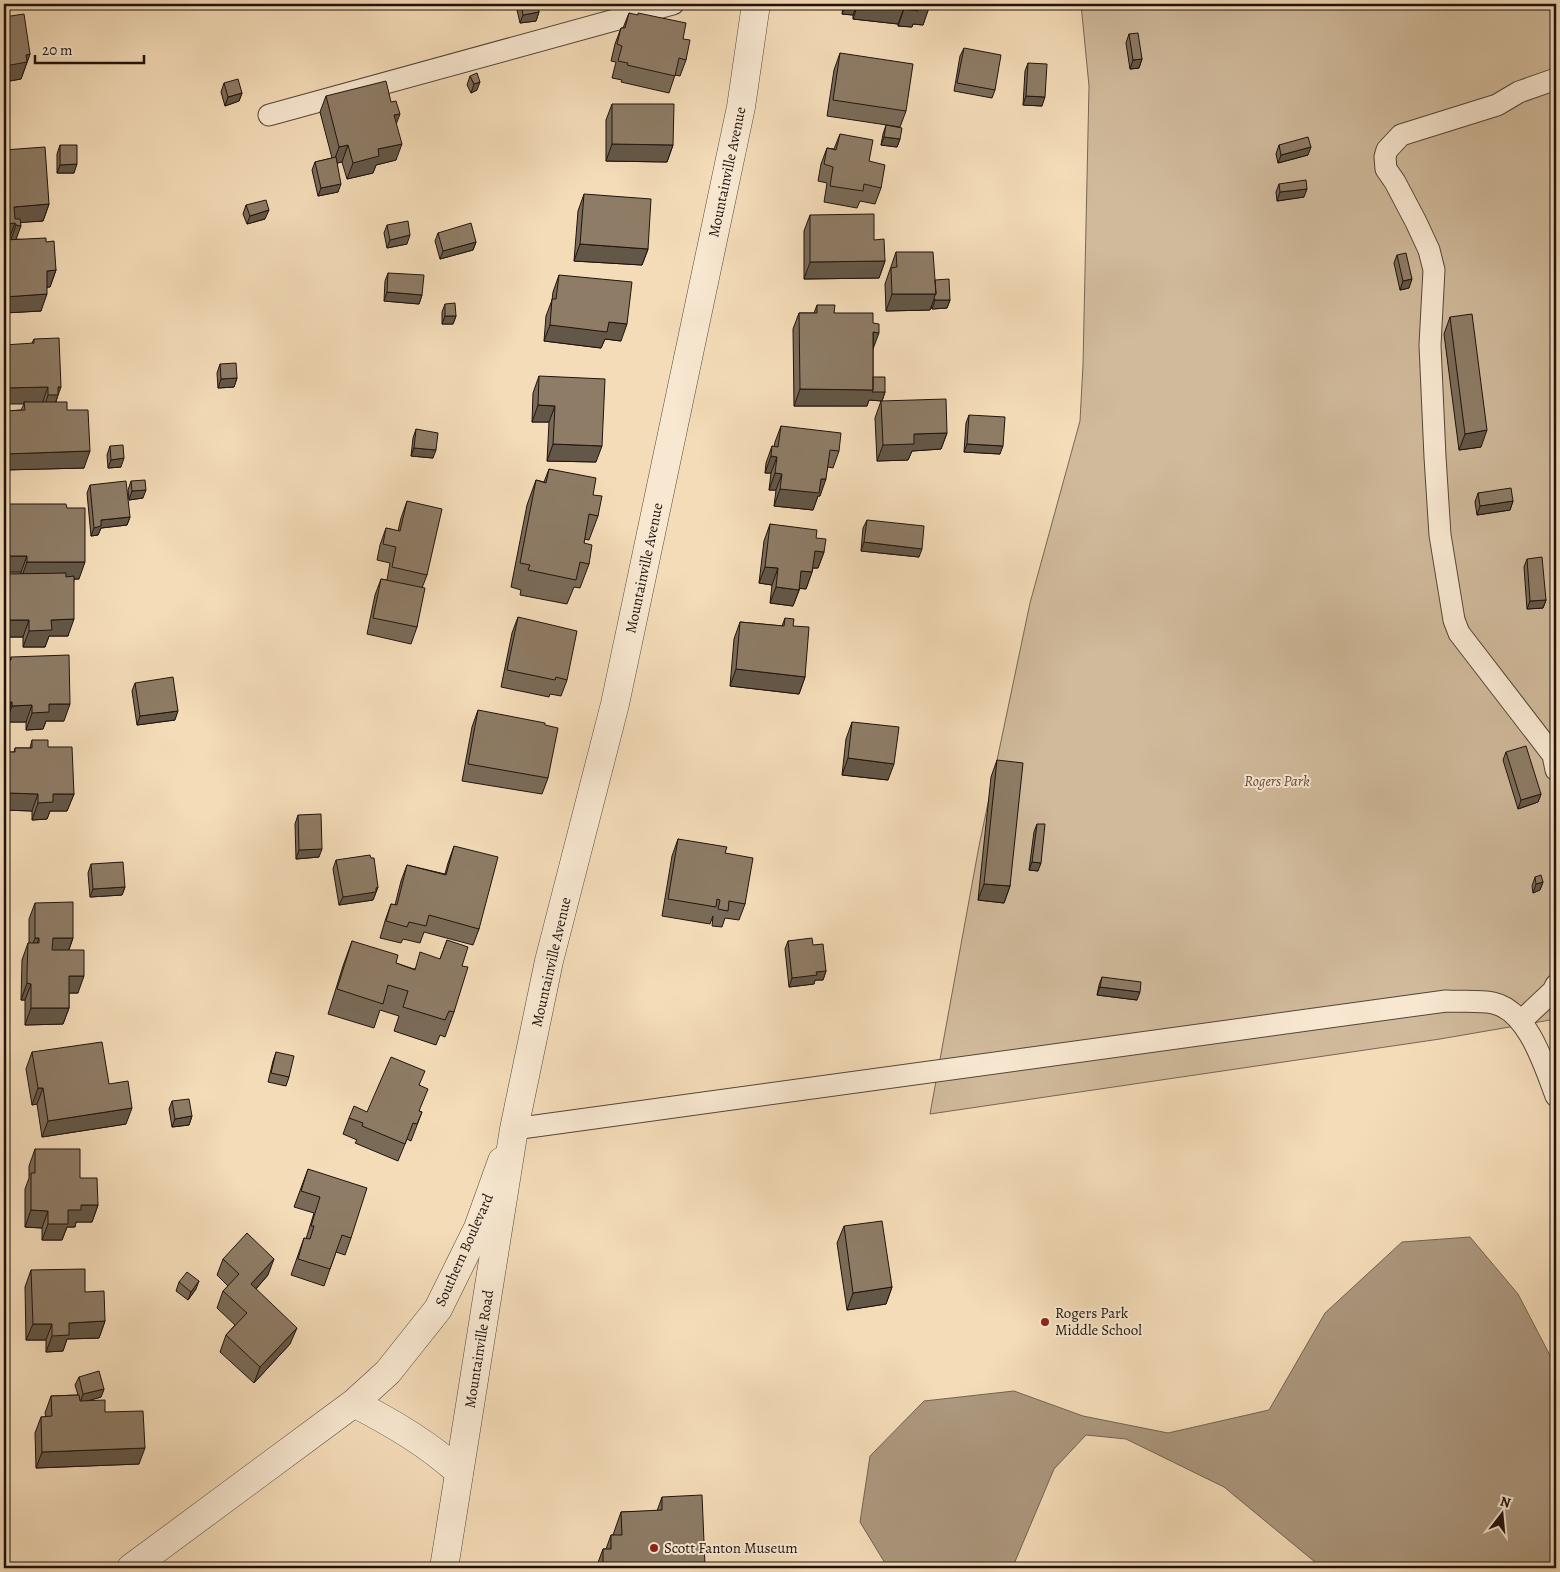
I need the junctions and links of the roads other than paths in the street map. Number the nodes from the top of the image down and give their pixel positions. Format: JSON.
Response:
{"nodes":[{"id":1,"x":673,"y":4,"type":"edge"},
{"id":2,"x":756,"y":4,"type":"edge"},
{"id":3,"x":1556,"y":79,"type":"edge"},
{"id":4,"x":269,"y":115,"type":"dead end"},
{"id":5,"x":1556,"y":770,"type":"edge"},
{"id":6,"x":1556,"y":985,"type":"edge"},
{"id":7,"x":1521,"y":1021,"type":"junction"},
{"id":8,"x":1556,"y":1096,"type":"edge"},
{"id":9,"x":514,"y":1129,"type":"junction"},
{"id":10,"x":354,"y":1404,"type":"junction"},
{"id":11,"x":459,"y":1472,"type":"junction"},
{"id":12,"x":131,"y":1568,"type":"edge"},
{"id":13,"x":444,"y":1568,"type":"edge"}],
"edges":[{"from":1,"to":4,"type":"lane"},
{"from":2,"to":9,"type":"street","name":"Mountainville Avenue"},
{"from":3,"to":5,"type":"lane"},
{"from":6,"to":7,"type":"lane"},
{"from":7,"to":8,"type":"lane"},
{"from":7,"to":9,"type":"lane"},
{"from":9,"to":10,"type":"street","name":"Southern Boulevard"},
{"from":9,"to":11,"type":"street","name":"Mountainville Road"},
{"from":10,"to":11,"type":"street"},
{"from":10,"to":12,"type":"street","name":"Southern Boulevard"},
{"from":11,"to":13,"type":"street","name":"Mountainville Road"}]}
